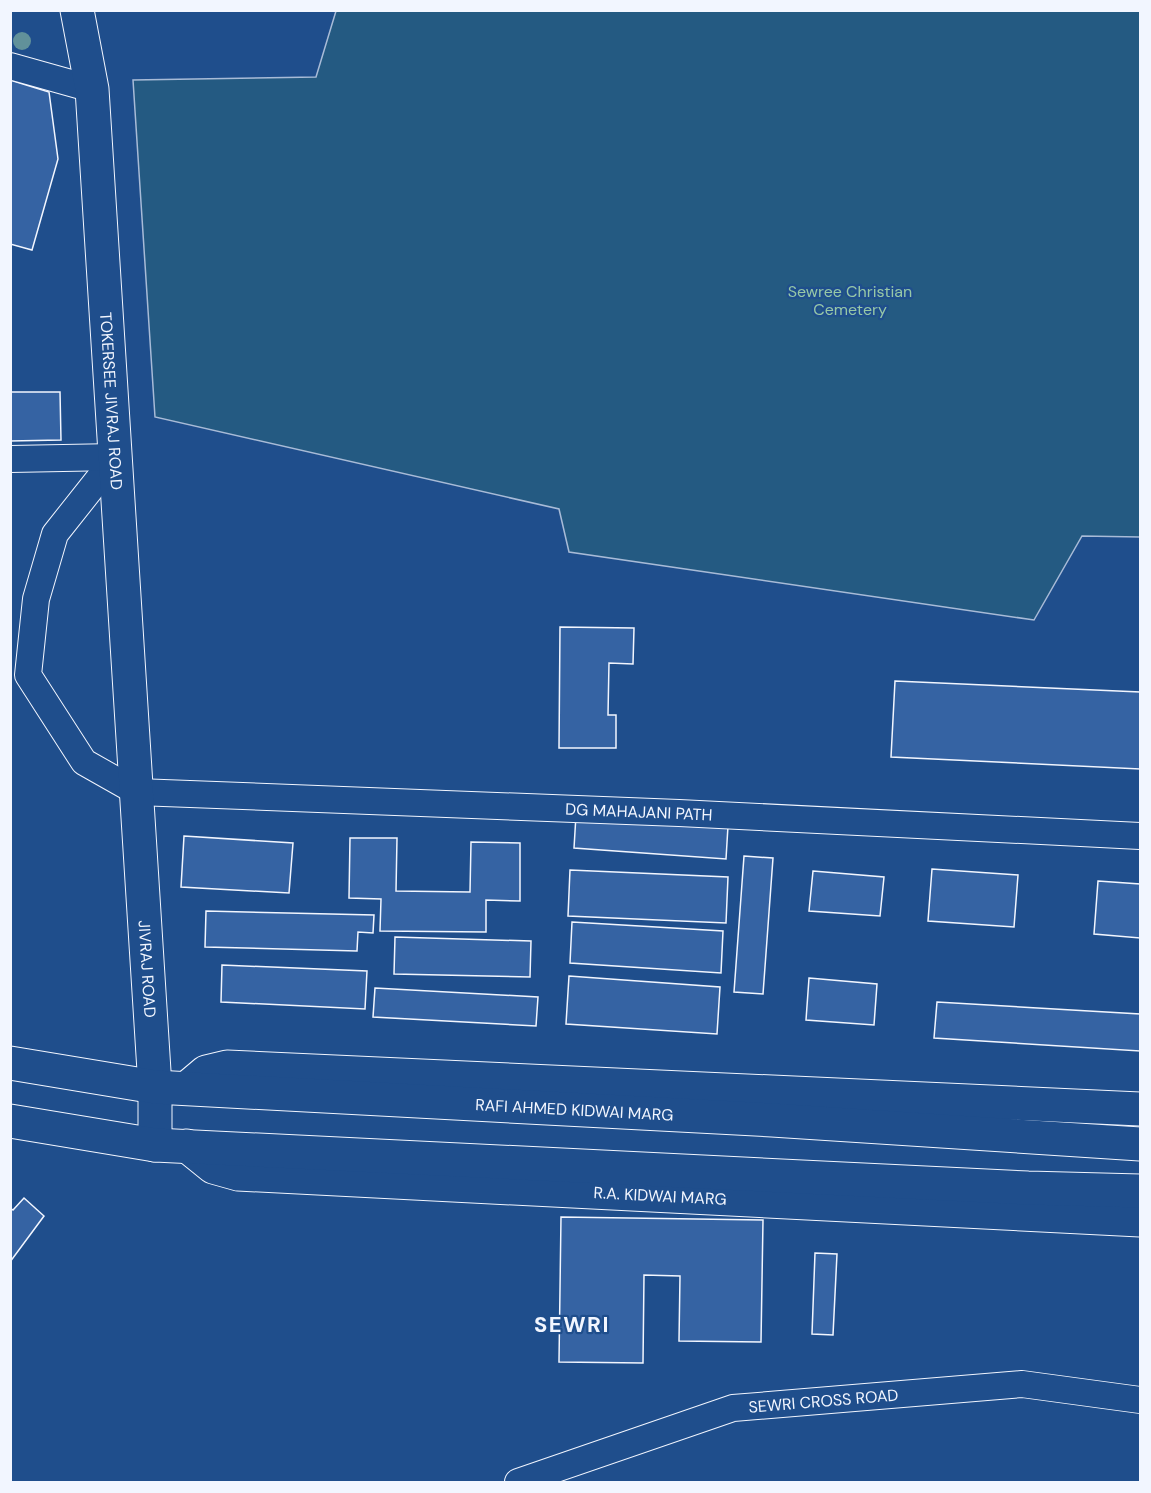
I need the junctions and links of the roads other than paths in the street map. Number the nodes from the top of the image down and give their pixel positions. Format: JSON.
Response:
{"nodes":[{"id":1,"x":77,"y":10,"type":"edge"},
{"id":2,"x":10,"y":66,"type":"edge"},
{"id":3,"x":92,"y":89,"type":"junction"},
{"id":4,"x":116,"y":457,"type":"junction"},
{"id":5,"x":10,"y":459,"type":"edge"},
{"id":6,"x":137,"y":792,"type":"junction"},
{"id":7,"x":1140,"y":836,"type":"edge"},
{"id":8,"x":10,"y":1063,"type":"edge"},
{"id":9,"x":155,"y":1087,"type":"junction"},
{"id":10,"x":188,"y":1088,"type":"junction"},
{"id":11,"x":1140,"y":1109,"type":"edge"},
{"id":12,"x":10,"y":1121,"type":"edge"},
{"id":13,"x":1140,"y":1144,"type":"edge"},
{"id":14,"x":171,"y":1145,"type":"junction"},
{"id":15,"x":1140,"y":1191,"type":"edge"},
{"id":16,"x":1140,"y":1220,"type":"edge"},
{"id":17,"x":1140,"y":1400,"type":"edge"},
{"id":18,"x":518,"y":1482,"type":"edge"}],
"edges":[{"from":1,"to":3,"type":"street","name":"TOKERSEE JIVRAJ ROAD"},
{"from":2,"to":3,"type":"street"},
{"from":3,"to":4,"type":"street","name":"TOKERSEE JIVRAJ ROAD"},
{"from":4,"to":5,"type":"street"},
{"from":4,"to":6,"type":"street","name":"TOKERSEE JIVRAJ ROAD"},
{"from":4,"to":6,"type":"street"},
{"from":6,"to":7,"type":"street","name":"DG MAHAJANI PATH"},
{"from":6,"to":9,"type":"street","name":"JIVRAJ ROAD"},
{"from":8,"to":9,"type":"street","name":"RAFI AHMED KIDWAI MARG"},
{"from":9,"to":10,"type":"street","name":"RAFI AHMED KIDWAI MARG"},
{"from":9,"to":14,"type":"street","name":"JIVRAJ ROAD"},
{"from":10,"to":11,"type":"street"},
{"from":10,"to":13,"type":"street","name":"RAFI AHMED KIDWAI MARG"},
{"from":12,"to":14,"type":"street"},
{"from":14,"to":15,"type":"street"},
{"from":14,"to":16,"type":"street","name":"R.A. KIDWAI MARG"},
{"from":17,"to":18,"type":"street","name":"SEWRI CROSS ROAD"}]}
